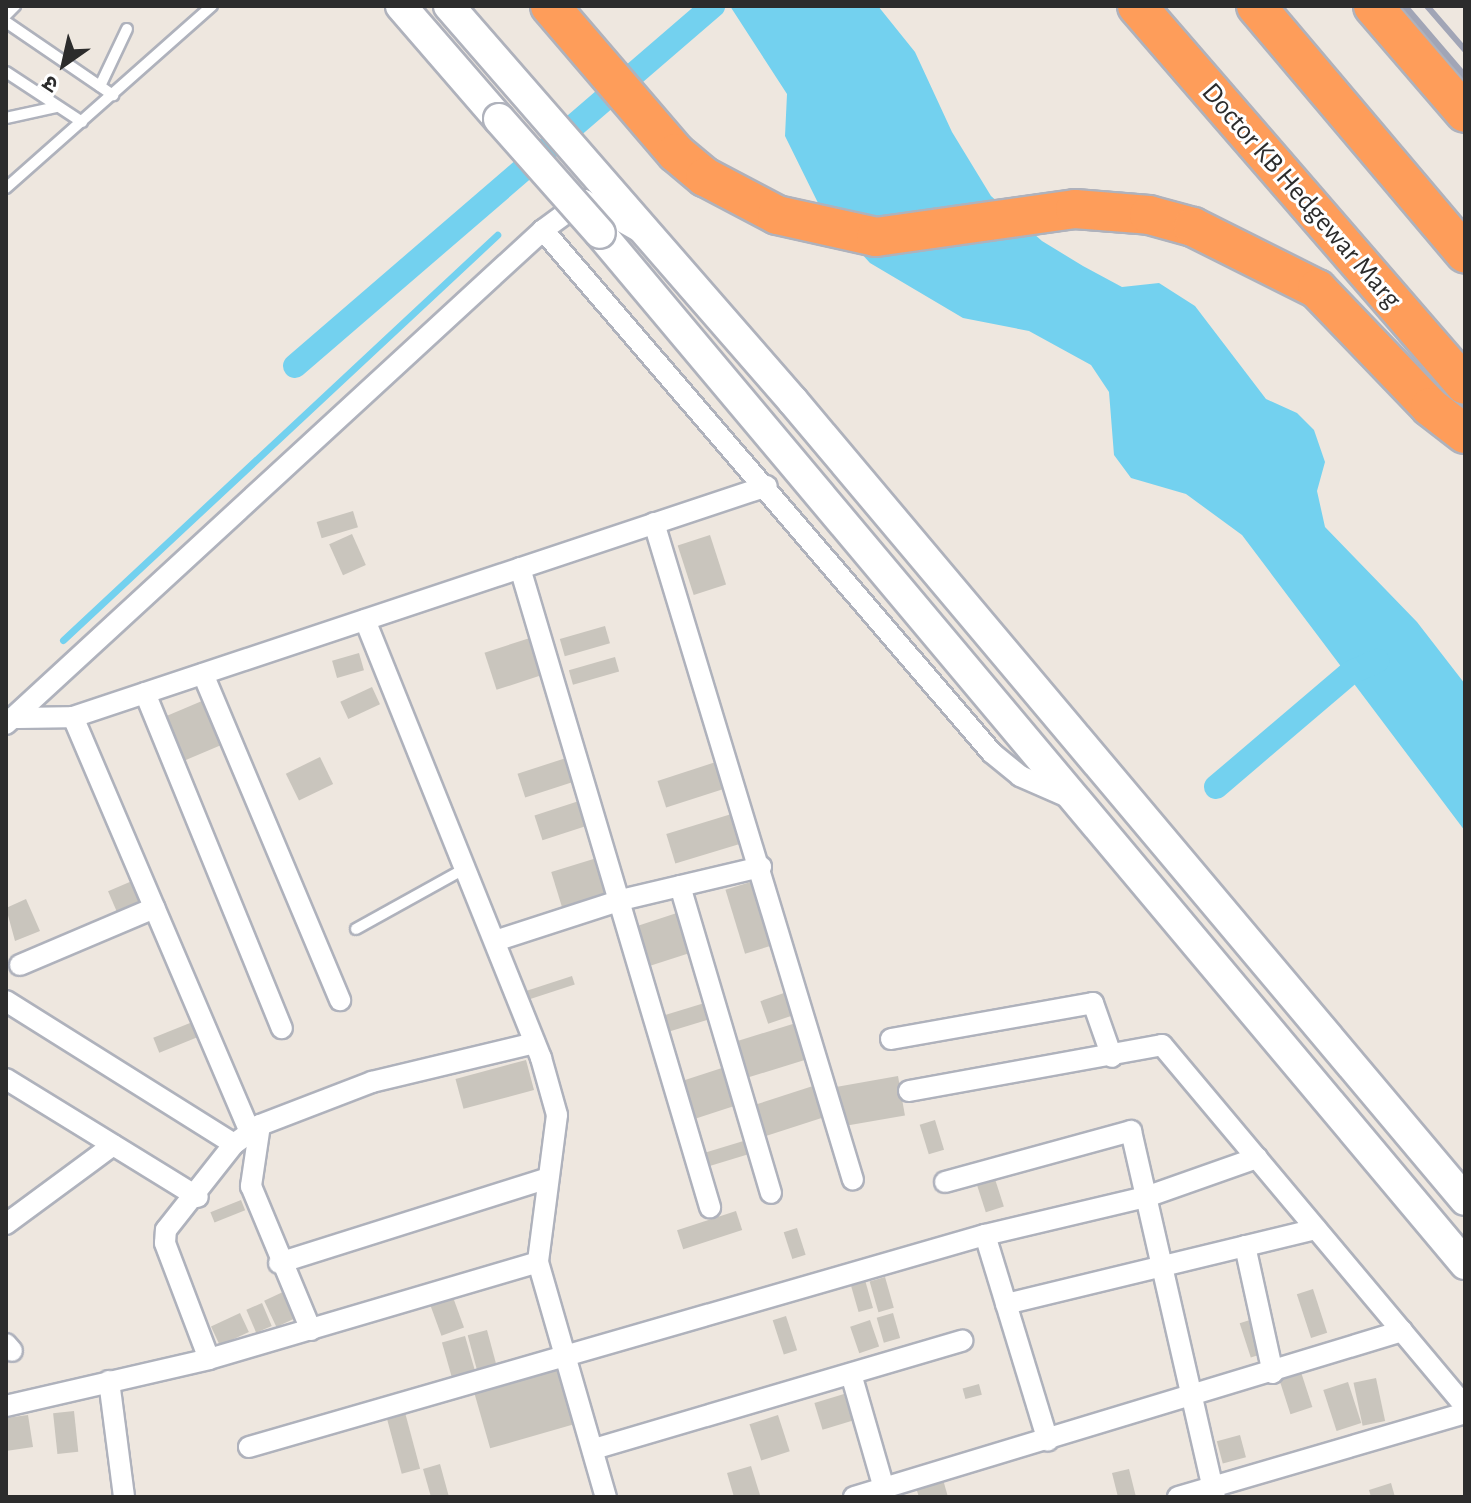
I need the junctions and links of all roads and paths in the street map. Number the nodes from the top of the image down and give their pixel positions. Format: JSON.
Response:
{"nodes":[{"id":1,"x":15,"y":6,"type":"edge"},
{"id":2,"x":212,"y":6,"type":"edge"},
{"id":3,"x":401,"y":6,"type":"edge"},
{"id":4,"x":449,"y":6,"type":"edge"},
{"id":5,"x":550,"y":6,"type":"edge"},
{"id":6,"x":1137,"y":6,"type":"edge"},
{"id":7,"x":1256,"y":6,"type":"edge"},
{"id":8,"x":1373,"y":6,"type":"edge"},
{"id":9,"x":6,"y":15,"type":"edge"},
{"id":10,"x":6,"y":22,"type":"edge"},
{"id":11,"x":127,"y":29,"type":"dead end"},
{"id":12,"x":6,"y":72,"type":"edge"},
{"id":13,"x":100,"y":86,"type":"junction"},
{"id":14,"x":113,"y":95,"type":"junction"},
{"id":15,"x":56,"y":107,"type":"junction"},
{"id":16,"x":1465,"y":113,"type":"edge"},
{"id":17,"x":6,"y":118,"type":"edge"},
{"id":18,"x":82,"y":122,"type":"junction"},
{"id":19,"x":6,"y":188,"type":"edge"},
{"id":20,"x":543,"y":230,"type":"junction"},
{"id":21,"x":646,"y":234,"type":"junction"},
{"id":22,"x":1465,"y":253,"type":"edge"},
{"id":23,"x":1465,"y":385,"type":"edge"},
{"id":24,"x":1465,"y":434,"type":"edge"},
{"id":25,"x":767,"y":486,"type":"junction"},
{"id":26,"x":654,"y":523,"type":"junction"},
{"id":27,"x":520,"y":568,"type":"junction"},
{"id":28,"x":365,"y":620,"type":"junction"},
{"id":29,"x":203,"y":674,"type":"junction"},
{"id":30,"x":145,"y":693,"type":"junction"},
{"id":31,"x":73,"y":717,"type":"junction"},
{"id":32,"x":9,"y":721,"type":"edge"},
{"id":33,"x":1078,"y":801,"type":"junction"},
{"id":34,"x":761,"y":867,"type":"junction"},
{"id":35,"x":466,"y":868,"type":"junction"},
{"id":36,"x":680,"y":886,"type":"junction"},
{"id":37,"x":621,"y":900,"type":"junction"},
{"id":38,"x":154,"y":908,"type":"junction"},
{"id":39,"x":356,"y":929,"type":"dead end"},
{"id":40,"x":495,"y":941,"type":"junction"},
{"id":41,"x":20,"y":965,"type":"dead end"},
{"id":42,"x":340,"y":1000,"type":"dead end"},
{"id":43,"x":6,"y":1001,"type":"edge"},
{"id":44,"x":282,"y":1028,"type":"dead end"},
{"id":45,"x":891,"y":1039,"type":"dead end"},
{"id":46,"x":534,"y":1043,"type":"junction"},
{"id":47,"x":1112,"y":1057,"type":"junction"},
{"id":48,"x":6,"y":1079,"type":"edge"},
{"id":49,"x":909,"y":1091,"type":"dead end"},
{"id":50,"x":248,"y":1133,"type":"junction"},
{"id":51,"x":113,"y":1145,"type":"junction"},
{"id":52,"x":1257,"y":1158,"type":"junction"},
{"id":53,"x":546,"y":1179,"type":"junction"},
{"id":54,"x":853,"y":1180,"type":"dead end"},
{"id":55,"x":945,"y":1182,"type":"dead end"},
{"id":56,"x":771,"y":1193,"type":"dead end"},
{"id":57,"x":198,"y":1197,"type":"junction"},
{"id":58,"x":1146,"y":1197,"type":"junction"},
{"id":59,"x":1465,"y":1200,"type":"edge"},
{"id":60,"x":710,"y":1207,"type":"dead end"},
{"id":61,"x":6,"y":1224,"type":"edge"},
{"id":62,"x":1316,"y":1229,"type":"junction"},
{"id":63,"x":985,"y":1235,"type":"junction"},
{"id":64,"x":1245,"y":1246,"type":"junction"},
{"id":65,"x":538,"y":1262,"type":"junction"},
{"id":66,"x":279,"y":1263,"type":"junction"},
{"id":67,"x":1465,"y":1264,"type":"edge"},
{"id":68,"x":1159,"y":1265,"type":"junction"},
{"id":69,"x":1006,"y":1304,"type":"junction"},
{"id":70,"x":311,"y":1330,"type":"junction"},
{"id":71,"x":1402,"y":1331,"type":"junction"},
{"id":72,"x":962,"y":1341,"type":"dead end"},
{"id":73,"x":570,"y":1358,"type":"junction"},
{"id":74,"x":209,"y":1359,"type":"junction"},
{"id":75,"x":1273,"y":1373,"type":"junction"},
{"id":76,"x":851,"y":1374,"type":"junction"},
{"id":77,"x":109,"y":1381,"type":"junction"},
{"id":78,"x":1191,"y":1399,"type":"junction"},
{"id":79,"x":6,"y":1406,"type":"edge"},
{"id":80,"x":1465,"y":1406,"type":"edge"},
{"id":81,"x":1465,"y":1413,"type":"edge"},
{"id":82,"x":1048,"y":1441,"type":"junction"},
{"id":83,"x":249,"y":1447,"type":"dead end"},
{"id":84,"x":594,"y":1449,"type":"junction"},
{"id":85,"x":884,"y":1488,"type":"junction"},
{"id":86,"x":1214,"y":1492,"type":"edge"},
{"id":87,"x":124,"y":1497,"type":"edge"},
{"id":88,"x":606,"y":1497,"type":"edge"},
{"id":89,"x":854,"y":1497,"type":"edge"},
{"id":90,"x":1178,"y":1497,"type":"edge"}],
"edges":[{"from":1,"to":9,"type":"lane"},
{"from":2,"to":14,"type":"lane"},
{"from":3,"to":33,"type":"main road","bridge":true},
{"from":4,"to":21,"type":"main road"},
{"from":5,"to":24,"type":"highway"},
{"from":6,"to":23,"type":"highway","name":"Doctor KB Hedgewar Marg"},
{"from":7,"to":22,"type":"highway"},
{"from":8,"to":16,"type":"highway"},
{"from":10,"to":13,"type":"lane"},
{"from":11,"to":13,"type":"lane"},
{"from":12,"to":15,"type":"lane"},
{"from":13,"to":14,"type":"lane"},
{"from":14,"to":18,"type":"lane"},
{"from":15,"to":17,"type":"lane"},
{"from":15,"to":18,"type":"lane"},
{"from":18,"to":19,"type":"lane"},
{"from":20,"to":21,"type":"street"},
{"from":20,"to":25,"type":"street"},
{"from":20,"to":32,"type":"street"},
{"from":21,"to":59,"type":"main road"},
{"from":25,"to":26,"type":"street"},
{"from":25,"to":33,"type":"street"},
{"from":26,"to":27,"type":"street"},
{"from":26,"to":34,"type":"street"},
{"from":27,"to":28,"type":"street"},
{"from":27,"to":37,"type":"street"},
{"from":28,"to":29,"type":"street"},
{"from":28,"to":35,"type":"street"},
{"from":29,"to":30,"type":"street"},
{"from":29,"to":42,"type":"street"},
{"from":30,"to":31,"type":"street"},
{"from":30,"to":44,"type":"street"},
{"from":31,"to":32,"type":"street"},
{"from":31,"to":38,"type":"street"},
{"from":33,"to":67,"type":"main road"},
{"from":34,"to":36,"type":"street"},
{"from":34,"to":54,"type":"street"},
{"from":35,"to":39,"type":"lane"},
{"from":35,"to":40,"type":"street"},
{"from":36,"to":37,"type":"street"},
{"from":36,"to":56,"type":"street"},
{"from":37,"to":40,"type":"street"},
{"from":37,"to":60,"type":"street"},
{"from":38,"to":41,"type":"street"},
{"from":38,"to":50,"type":"street"},
{"from":40,"to":46,"type":"street"},
{"from":43,"to":50,"type":"street"},
{"from":45,"to":47,"type":"street"},
{"from":46,"to":50,"type":"street"},
{"from":46,"to":53,"type":"street"},
{"from":47,"to":49,"type":"street"},
{"from":47,"to":52,"type":"street"},
{"from":48,"to":51,"type":"street"},
{"from":50,"to":57,"type":"street"},
{"from":50,"to":66,"type":"street"},
{"from":51,"to":57,"type":"street"},
{"from":51,"to":61,"type":"street"},
{"from":52,"to":58,"type":"street"},
{"from":52,"to":62,"type":"street"},
{"from":53,"to":65,"type":"street"},
{"from":53,"to":66,"type":"street"},
{"from":55,"to":58,"type":"street"},
{"from":57,"to":74,"type":"street"},
{"from":58,"to":63,"type":"street"},
{"from":58,"to":68,"type":"street"},
{"from":62,"to":64,"type":"street"},
{"from":62,"to":71,"type":"street"},
{"from":63,"to":69,"type":"street"},
{"from":63,"to":73,"type":"street"},
{"from":64,"to":68,"type":"street"},
{"from":64,"to":75,"type":"street"},
{"from":65,"to":70,"type":"street"},
{"from":65,"to":73,"type":"street"},
{"from":66,"to":70,"type":"street"},
{"from":68,"to":69,"type":"street"},
{"from":68,"to":78,"type":"street"},
{"from":69,"to":82,"type":"street"},
{"from":70,"to":74,"type":"street"},
{"from":71,"to":75,"type":"street"},
{"from":71,"to":80,"type":"street"},
{"from":72,"to":76,"type":"street"},
{"from":73,"to":83,"type":"street"},
{"from":73,"to":84,"type":"street"},
{"from":74,"to":77,"type":"street"},
{"from":75,"to":78,"type":"street"},
{"from":76,"to":84,"type":"street"},
{"from":76,"to":85,"type":"street"},
{"from":77,"to":79,"type":"street"},
{"from":77,"to":87,"type":"street"},
{"from":78,"to":82,"type":"street"},
{"from":78,"to":86,"type":"street"},
{"from":81,"to":86,"type":"street"},
{"from":82,"to":85,"type":"street"},
{"from":84,"to":88,"type":"street"},
{"from":85,"to":89,"type":"street"},
{"from":86,"to":90,"type":"street"}]}
